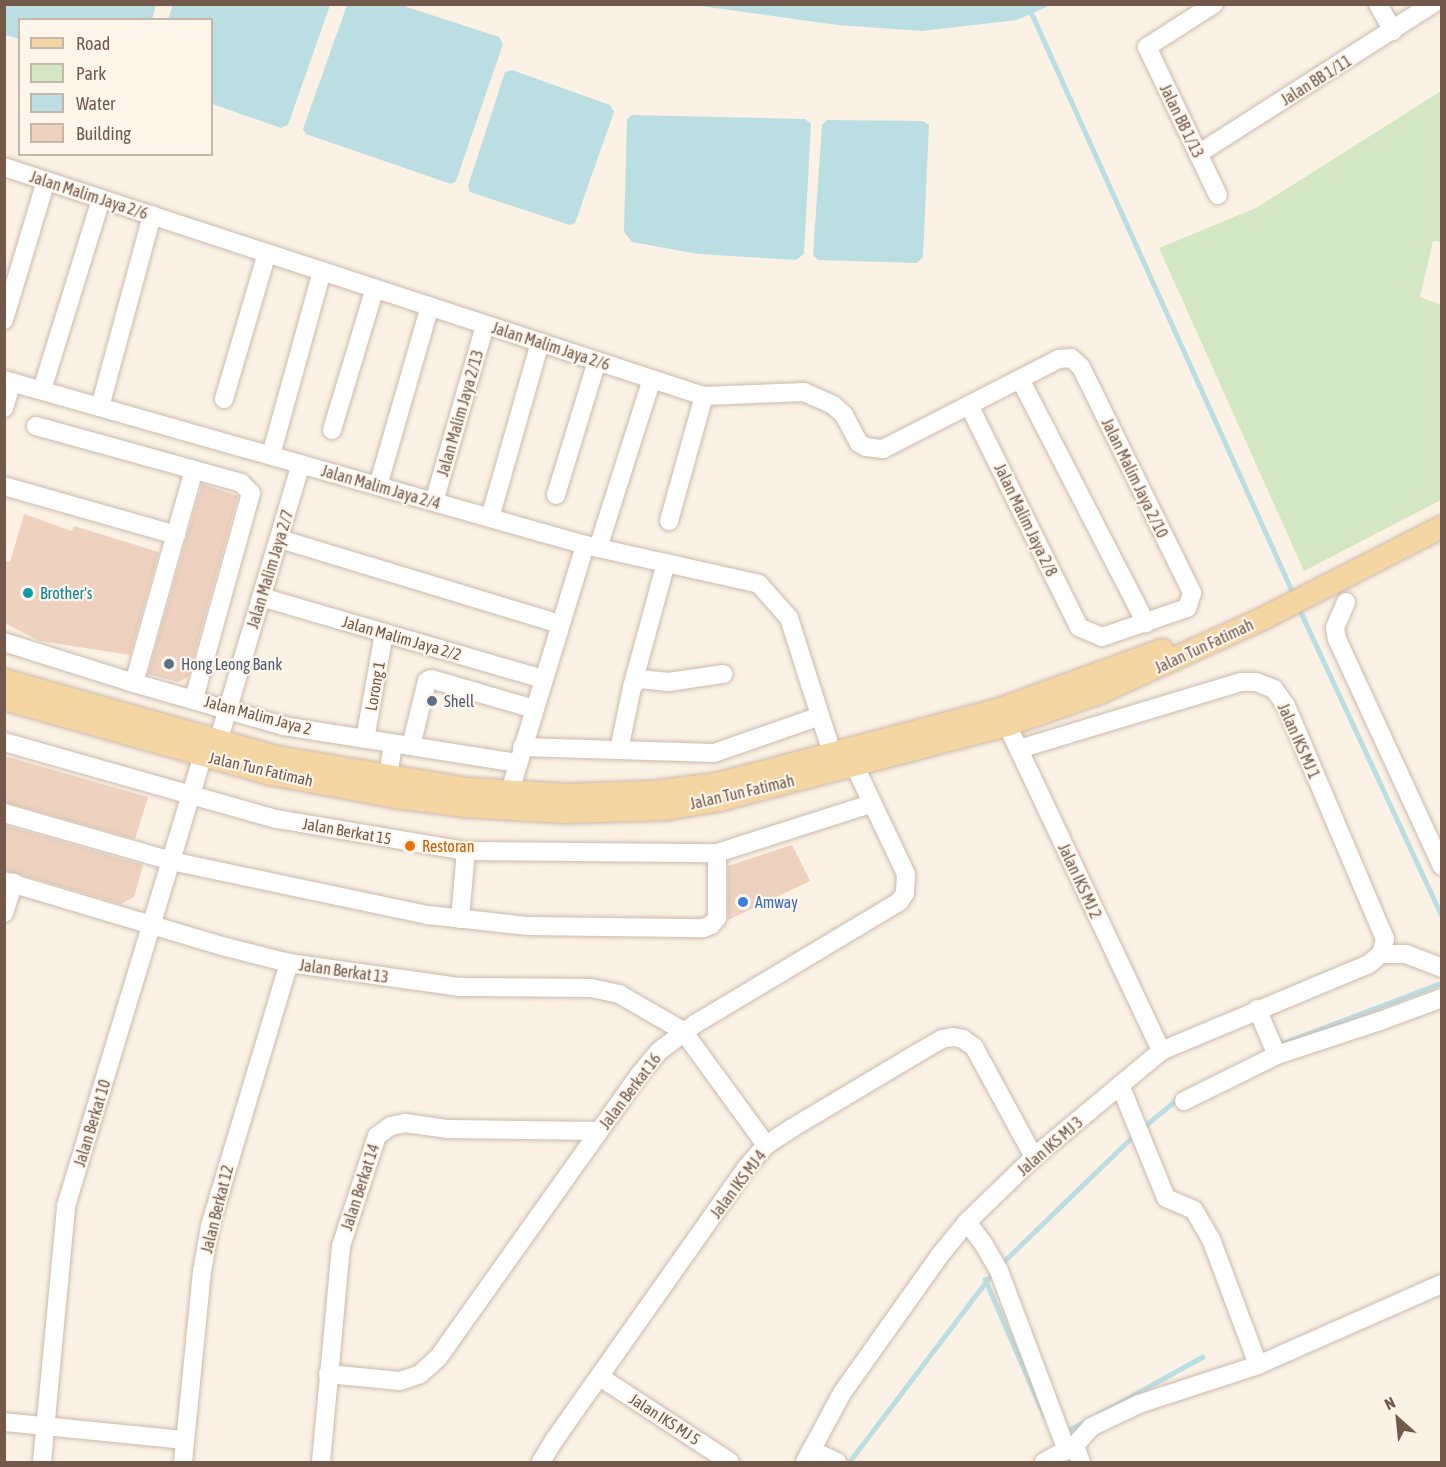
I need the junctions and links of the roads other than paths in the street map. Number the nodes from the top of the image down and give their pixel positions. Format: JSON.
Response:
{"nodes":[{"id":1,"x":1214,"y":4,"type":"edge"},
{"id":2,"x":1378,"y":4,"type":"edge"},
{"id":3,"x":1434,"y":4,"type":"edge"},
{"id":4,"x":1393,"y":31,"type":"junction"},
{"id":5,"x":1198,"y":154,"type":"junction"},
{"id":6,"x":4,"y":167,"type":"edge"},
{"id":7,"x":46,"y":181,"type":"junction"},
{"id":8,"x":1218,"y":195,"type":"dead end"},
{"id":9,"x":101,"y":199,"type":"junction"},
{"id":10,"x":152,"y":215,"type":"junction"},
{"id":11,"x":267,"y":253,"type":"junction"},
{"id":12,"x":322,"y":271,"type":"junction"},
{"id":13,"x":375,"y":288,"type":"junction"},
{"id":14,"x":430,"y":306,"type":"junction"},
{"id":15,"x":4,"y":320,"type":"edge"},
{"id":16,"x":485,"y":325,"type":"junction"},
{"id":17,"x":540,"y":342,"type":"junction"},
{"id":18,"x":1071,"y":358,"type":"joint"},
{"id":19,"x":597,"y":361,"type":"junction"},
{"id":20,"x":652,"y":379,"type":"junction"},
{"id":21,"x":1020,"y":379,"type":"junction"},
{"id":22,"x":8,"y":381,"type":"edge"},
{"id":23,"x":42,"y":390,"type":"junction"},
{"id":24,"x":704,"y":396,"type":"junction"},
{"id":25,"x":224,"y":399,"type":"dead end"},
{"id":26,"x":969,"y":405,"type":"junction"},
{"id":27,"x":100,"y":407,"type":"junction"},
{"id":28,"x":4,"y":408,"type":"edge"},
{"id":29,"x":36,"y":426,"type":"dead end"},
{"id":30,"x":332,"y":430,"type":"dead end"},
{"id":31,"x":271,"y":456,"type":"junction"},
{"id":32,"x":301,"y":464,"type":"junction"},
{"id":33,"x":194,"y":470,"type":"junction"},
{"id":34,"x":4,"y":486,"type":"edge"},
{"id":35,"x":378,"y":486,"type":"junction"},
{"id":36,"x":556,"y":495,"type":"dead end"},
{"id":37,"x":434,"y":502,"type":"junction"},
{"id":38,"x":1442,"y":513,"type":"edge"},
{"id":39,"x":490,"y":518,"type":"junction"},
{"id":40,"x":669,"y":521,"type":"dead end"},
{"id":41,"x":1442,"y":526,"type":"edge"},
{"id":42,"x":176,"y":535,"type":"junction"},
{"id":43,"x":280,"y":539,"type":"junction"},
{"id":44,"x":591,"y":546,"type":"junction"},
{"id":45,"x":666,"y":563,"type":"junction"},
{"id":46,"x":759,"y":584,"type":"joint"},
{"id":47,"x":1312,"y":586,"type":"junction"},
{"id":48,"x":261,"y":597,"type":"junction"},
{"id":49,"x":1346,"y":602,"type":"dead end"},
{"id":50,"x":1146,"y":623,"type":"junction"},
{"id":51,"x":560,"y":624,"type":"junction"},
{"id":52,"x":384,"y":633,"type":"junction"},
{"id":53,"x":4,"y":642,"type":"edge"},
{"id":54,"x":723,"y":674,"type":"dead end"},
{"id":55,"x":543,"y":679,"type":"junction"},
{"id":56,"x":4,"y":680,"type":"edge"},
{"id":57,"x":134,"y":683,"type":"junction"},
{"id":58,"x":632,"y":687,"type":"junction"},
{"id":59,"x":194,"y":698,"type":"junction"},
{"id":60,"x":4,"y":699,"type":"edge"},
{"id":61,"x":228,"y":708,"type":"junction"},
{"id":62,"x":534,"y":709,"type":"junction"},
{"id":63,"x":820,"y":716,"type":"junction"},
{"id":64,"x":1003,"y":717,"type":"junction"},
{"id":65,"x":365,"y":739,"type":"junction"},
{"id":66,"x":4,"y":742,"type":"edge"},
{"id":67,"x":402,"y":745,"type":"junction"},
{"id":68,"x":211,"y":748,"type":"junction"},
{"id":69,"x":1019,"y":749,"type":"junction"},
{"id":70,"x":619,"y":750,"type":"junction"},
{"id":71,"x":520,"y":755,"type":"junction"},
{"id":72,"x":844,"y":756,"type":"junction"},
{"id":73,"x":388,"y":776,"type":"junction"},
{"id":74,"x":193,"y":794,"type":"junction"},
{"id":75,"x":507,"y":800,"type":"junction"},
{"id":76,"x":871,"y":804,"type":"junction"},
{"id":77,"x":4,"y":813,"type":"edge"},
{"id":78,"x":466,"y":851,"type":"junction"},
{"id":79,"x":717,"y":853,"type":"junction"},
{"id":80,"x":171,"y":861,"type":"junction"},
{"id":81,"x":1442,"y":866,"type":"edge"},
{"id":82,"x":9,"y":882,"type":"edge"},
{"id":83,"x":4,"y":913,"type":"edge"},
{"id":84,"x":460,"y":919,"type":"junction"},
{"id":85,"x":152,"y":924,"type":"junction"},
{"id":86,"x":1383,"y":946,"type":"junction"},
{"id":87,"x":288,"y":963,"type":"junction"},
{"id":88,"x":1442,"y":968,"type":"edge"},
{"id":89,"x":1442,"y":998,"type":"edge"},
{"id":90,"x":1257,"y":1009,"type":"junction"},
{"id":91,"x":683,"y":1031,"type":"junction"},
{"id":92,"x":1161,"y":1052,"type":"junction"},
{"id":93,"x":1277,"y":1055,"type":"junction"},
{"id":94,"x":1120,"y":1085,"type":"junction"},
{"id":95,"x":1184,"y":1101,"type":"dead end"},
{"id":96,"x":599,"y":1131,"type":"junction"},
{"id":97,"x":766,"y":1146,"type":"junction"},
{"id":98,"x":1034,"y":1157,"type":"junction"},
{"id":99,"x":968,"y":1222,"type":"junction"},
{"id":100,"x":1442,"y":1284,"type":"edge"},
{"id":101,"x":1258,"y":1365,"type":"junction"},
{"id":102,"x":328,"y":1374,"type":"junction"},
{"id":103,"x":600,"y":1377,"type":"junction"},
{"id":104,"x":4,"y":1422,"type":"edge"},
{"id":105,"x":45,"y":1426,"type":"junction"},
{"id":106,"x":184,"y":1440,"type":"junction"},
{"id":107,"x":1074,"y":1453,"type":"edge"},
{"id":108,"x":808,"y":1456,"type":"edge"},
{"id":109,"x":42,"y":1462,"type":"edge"},
{"id":110,"x":183,"y":1462,"type":"edge"},
{"id":111,"x":321,"y":1462,"type":"edge"},
{"id":112,"x":541,"y":1462,"type":"edge"},
{"id":113,"x":730,"y":1462,"type":"edge"},
{"id":114,"x":837,"y":1462,"type":"edge"},
{"id":115,"x":1044,"y":1462,"type":"edge"}],
"edges":[{"from":1,"to":5,"type":"street","name":"Jalan BB 1/13"},
{"from":2,"to":4,"type":"street"},
{"from":3,"to":4,"type":"street","name":"Jalan BB 1/11"},
{"from":4,"to":5,"type":"street","name":"Jalan BB 1/11"},
{"from":5,"to":8,"type":"street","name":"Jalan BB 1/13"},
{"from":6,"to":7,"type":"street","name":"Jalan Malim Jaya 2/6"},
{"from":7,"to":9,"type":"street","name":"Jalan Malim Jaya 2/6"},
{"from":7,"to":15,"type":"street"},
{"from":9,"to":10,"type":"street","name":"Jalan Malim Jaya 2/6"},
{"from":9,"to":23,"type":"street"},
{"from":10,"to":11,"type":"street","name":"Jalan Malim Jaya 2/6"},
{"from":10,"to":27,"type":"street"},
{"from":11,"to":12,"type":"street","name":"Jalan Malim Jaya 2/6"},
{"from":11,"to":25,"type":"street"},
{"from":12,"to":13,"type":"street","name":"Jalan Malim Jaya 2/6"},
{"from":12,"to":31,"type":"street"},
{"from":13,"to":14,"type":"street","name":"Jalan Malim Jaya 2/6"},
{"from":13,"to":30,"type":"street"},
{"from":14,"to":16,"type":"street","name":"Jalan Malim Jaya 2/6"},
{"from":14,"to":35,"type":"street"},
{"from":16,"to":17,"type":"street","name":"Jalan Malim Jaya 2/6"},
{"from":16,"to":37,"type":"street","name":"Jalan Malim Jaya 2/13"},
{"from":17,"to":19,"type":"street","name":"Jalan Malim Jaya 2/6"},
{"from":17,"to":39,"type":"street"},
{"from":18,"to":21,"type":"street","name":"Jalan Malim Jaya 2/6"},
{"from":18,"to":50,"type":"street","name":"Jalan Malim Jaya 2/10"},
{"from":19,"to":20,"type":"street","name":"Jalan Malim Jaya 2/6"},
{"from":19,"to":36,"type":"street"},
{"from":20,"to":24,"type":"street","name":"Jalan Malim Jaya 2/6"},
{"from":20,"to":44,"type":"street"},
{"from":21,"to":26,"type":"street","name":"Jalan Malim Jaya 2/6"},
{"from":21,"to":50,"type":"street"},
{"from":22,"to":23,"type":"street","name":"Jalan Malim Jaya 2/4"},
{"from":22,"to":28,"type":"street"},
{"from":23,"to":27,"type":"street","name":"Jalan Malim Jaya 2/4"},
{"from":24,"to":26,"type":"street","name":"Jalan Malim Jaya 2/6"},
{"from":24,"to":40,"type":"street"},
{"from":26,"to":50,"type":"street","name":"Jalan Malim Jaya 2/8"},
{"from":27,"to":31,"type":"street","name":"Jalan Malim Jaya 2/4"},
{"from":29,"to":33,"type":"street"},
{"from":31,"to":32,"type":"street","name":"Jalan Malim Jaya 2/4"},
{"from":32,"to":35,"type":"street","name":"Jalan Malim Jaya 2/4"},
{"from":32,"to":43,"type":"street","name":"Jalan Malim Jaya 2/7"},
{"from":33,"to":42,"type":"street"},
{"from":33,"to":59,"type":"street"},
{"from":34,"to":42,"type":"street"},
{"from":35,"to":37,"type":"street","name":"Jalan Malim Jaya 2/4"},
{"from":37,"to":39,"type":"street","name":"Jalan Malim Jaya 2/4"},
{"from":38,"to":47,"type":"main road","name":"Jalan Tun Fatimah"},
{"from":39,"to":44,"type":"street","name":"Jalan Malim Jaya 2/4"},
{"from":41,"to":47,"type":"main road","name":"Jalan Tun Fatimah"},
{"from":42,"to":57,"type":"street"},
{"from":43,"to":48,"type":"street","name":"Jalan Malim Jaya 2/7"},
{"from":43,"to":51,"type":"street"},
{"from":44,"to":45,"type":"street","name":"Jalan Malim Jaya 2/4"},
{"from":44,"to":51,"type":"street"},
{"from":45,"to":46,"type":"street","name":"Jalan Malim Jaya 2/4"},
{"from":45,"to":58,"type":"street"},
{"from":46,"to":63,"type":"street","name":"Jalan Berkat 16"},
{"from":47,"to":64,"type":"main road","name":"Jalan Tun Fatimah"},
{"from":48,"to":52,"type":"street","name":"Jalan Malim Jaya 2/2"},
{"from":48,"to":61,"type":"street","name":"Jalan Malim Jaya 2/7"},
{"from":49,"to":81,"type":"street"},
{"from":51,"to":55,"type":"street"},
{"from":52,"to":55,"type":"street","name":"Jalan Malim Jaya 2/2"},
{"from":52,"to":65,"type":"street","name":"Lorong 1"},
{"from":53,"to":57,"type":"street","name":"Jalan Malim Jaya 2"},
{"from":54,"to":58,"type":"street"},
{"from":55,"to":62,"type":"street"},
{"from":56,"to":68,"type":"main road","name":"Jalan Tun Fatimah"},
{"from":57,"to":59,"type":"street","name":"Jalan Malim Jaya 2"},
{"from":58,"to":70,"type":"street"},
{"from":59,"to":61,"type":"street","name":"Jalan Malim Jaya 2"},
{"from":60,"to":68,"type":"main road","name":"Jalan Tun Fatimah"},
{"from":61,"to":65,"type":"street","name":"Jalan Malim Jaya 2"},
{"from":61,"to":68,"type":"street","name":"Jalan Malim Jaya 2/7"},
{"from":62,"to":67,"type":"street"},
{"from":62,"to":71,"type":"street"},
{"from":63,"to":70,"type":"street","name":"Jalan Malim Jaya 2"},
{"from":63,"to":72,"type":"street","name":"Jalan Berkat 16"},
{"from":64,"to":69,"type":"street","name":"Jalan IKS MJ 2"},
{"from":64,"to":72,"type":"main road","name":"Jalan Tun Fatimah"},
{"from":65,"to":67,"type":"street","name":"Jalan Malim Jaya 2"},
{"from":66,"to":74,"type":"street","name":"Jalan Berkat 15"},
{"from":67,"to":71,"type":"street","name":"Jalan Malim Jaya 2"},
{"from":67,"to":73,"type":"street"},
{"from":68,"to":73,"type":"main road","name":"Jalan Tun Fatimah"},
{"from":68,"to":74,"type":"street","name":"Jalan Berkat 10"},
{"from":68,"to":75,"type":"main road","name":"Jalan Tun Fatimah"},
{"from":69,"to":86,"type":"street","name":"Jalan IKS MJ 1"},
{"from":69,"to":92,"type":"street","name":"Jalan IKS MJ 2"},
{"from":70,"to":71,"type":"street","name":"Jalan Malim Jaya 2"},
{"from":71,"to":75,"type":"street"},
{"from":72,"to":75,"type":"main road","name":"Jalan Tun Fatimah"},
{"from":72,"to":76,"type":"street","name":"Jalan Berkat 16"},
{"from":73,"to":75,"type":"main road","name":"Jalan Tun Fatimah"},
{"from":74,"to":78,"type":"street","name":"Jalan Berkat 15"},
{"from":74,"to":80,"type":"street","name":"Jalan Berkat 10"},
{"from":76,"to":79,"type":"street","name":"Jalan Berkat 15"},
{"from":76,"to":91,"type":"street","name":"Jalan Berkat 16"},
{"from":77,"to":80,"type":"street"},
{"from":78,"to":79,"type":"street","name":"Jalan Berkat 15"},
{"from":78,"to":84,"type":"street"},
{"from":79,"to":84,"type":"street"},
{"from":80,"to":84,"type":"street"},
{"from":80,"to":85,"type":"street","name":"Jalan Berkat 10"},
{"from":82,"to":83,"type":"street"},
{"from":82,"to":85,"type":"street","name":"Jalan Berkat 13"},
{"from":85,"to":87,"type":"street","name":"Jalan Berkat 13"},
{"from":85,"to":105,"type":"street","name":"Jalan Berkat 10"},
{"from":86,"to":88,"type":"street"},
{"from":86,"to":90,"type":"street","name":"Jalan IKS MJ 3"},
{"from":87,"to":91,"type":"street","name":"Jalan Berkat 13"},
{"from":87,"to":106,"type":"street","name":"Jalan Berkat 12"},
{"from":89,"to":93,"type":"street"},
{"from":90,"to":92,"type":"street","name":"Jalan IKS MJ 3"},
{"from":90,"to":93,"type":"street"},
{"from":91,"to":96,"type":"street","name":"Jalan Berkat 16"},
{"from":91,"to":97,"type":"street"},
{"from":92,"to":94,"type":"street","name":"Jalan IKS MJ 3"},
{"from":93,"to":95,"type":"street"},
{"from":94,"to":98,"type":"street","name":"Jalan IKS MJ 3"},
{"from":94,"to":101,"type":"street"},
{"from":96,"to":102,"type":"street","name":"Jalan Berkat 16"},
{"from":96,"to":102,"type":"street","name":"Jalan Berkat 14"},
{"from":97,"to":98,"type":"street","name":"Jalan IKS MJ 4"},
{"from":97,"to":103,"type":"street","name":"Jalan IKS MJ 4"},
{"from":98,"to":99,"type":"street","name":"Jalan IKS MJ 3"},
{"from":99,"to":107,"type":"street"},
{"from":99,"to":108,"type":"street","name":"Jalan IKS MJ 3"},
{"from":100,"to":101,"type":"street"},
{"from":101,"to":107,"type":"street"},
{"from":102,"to":111,"type":"street","name":"Jalan Berkat 14"},
{"from":103,"to":112,"type":"street","name":"Jalan IKS MJ 4"},
{"from":103,"to":113,"type":"street","name":"Jalan IKS MJ 5"},
{"from":104,"to":105,"type":"street"},
{"from":105,"to":106,"type":"street"},
{"from":105,"to":109,"type":"street","name":"Jalan Berkat 10"},
{"from":106,"to":110,"type":"street","name":"Jalan Berkat 12"},
{"from":107,"to":115,"type":"street"},
{"from":108,"to":114,"type":"street"}]}
